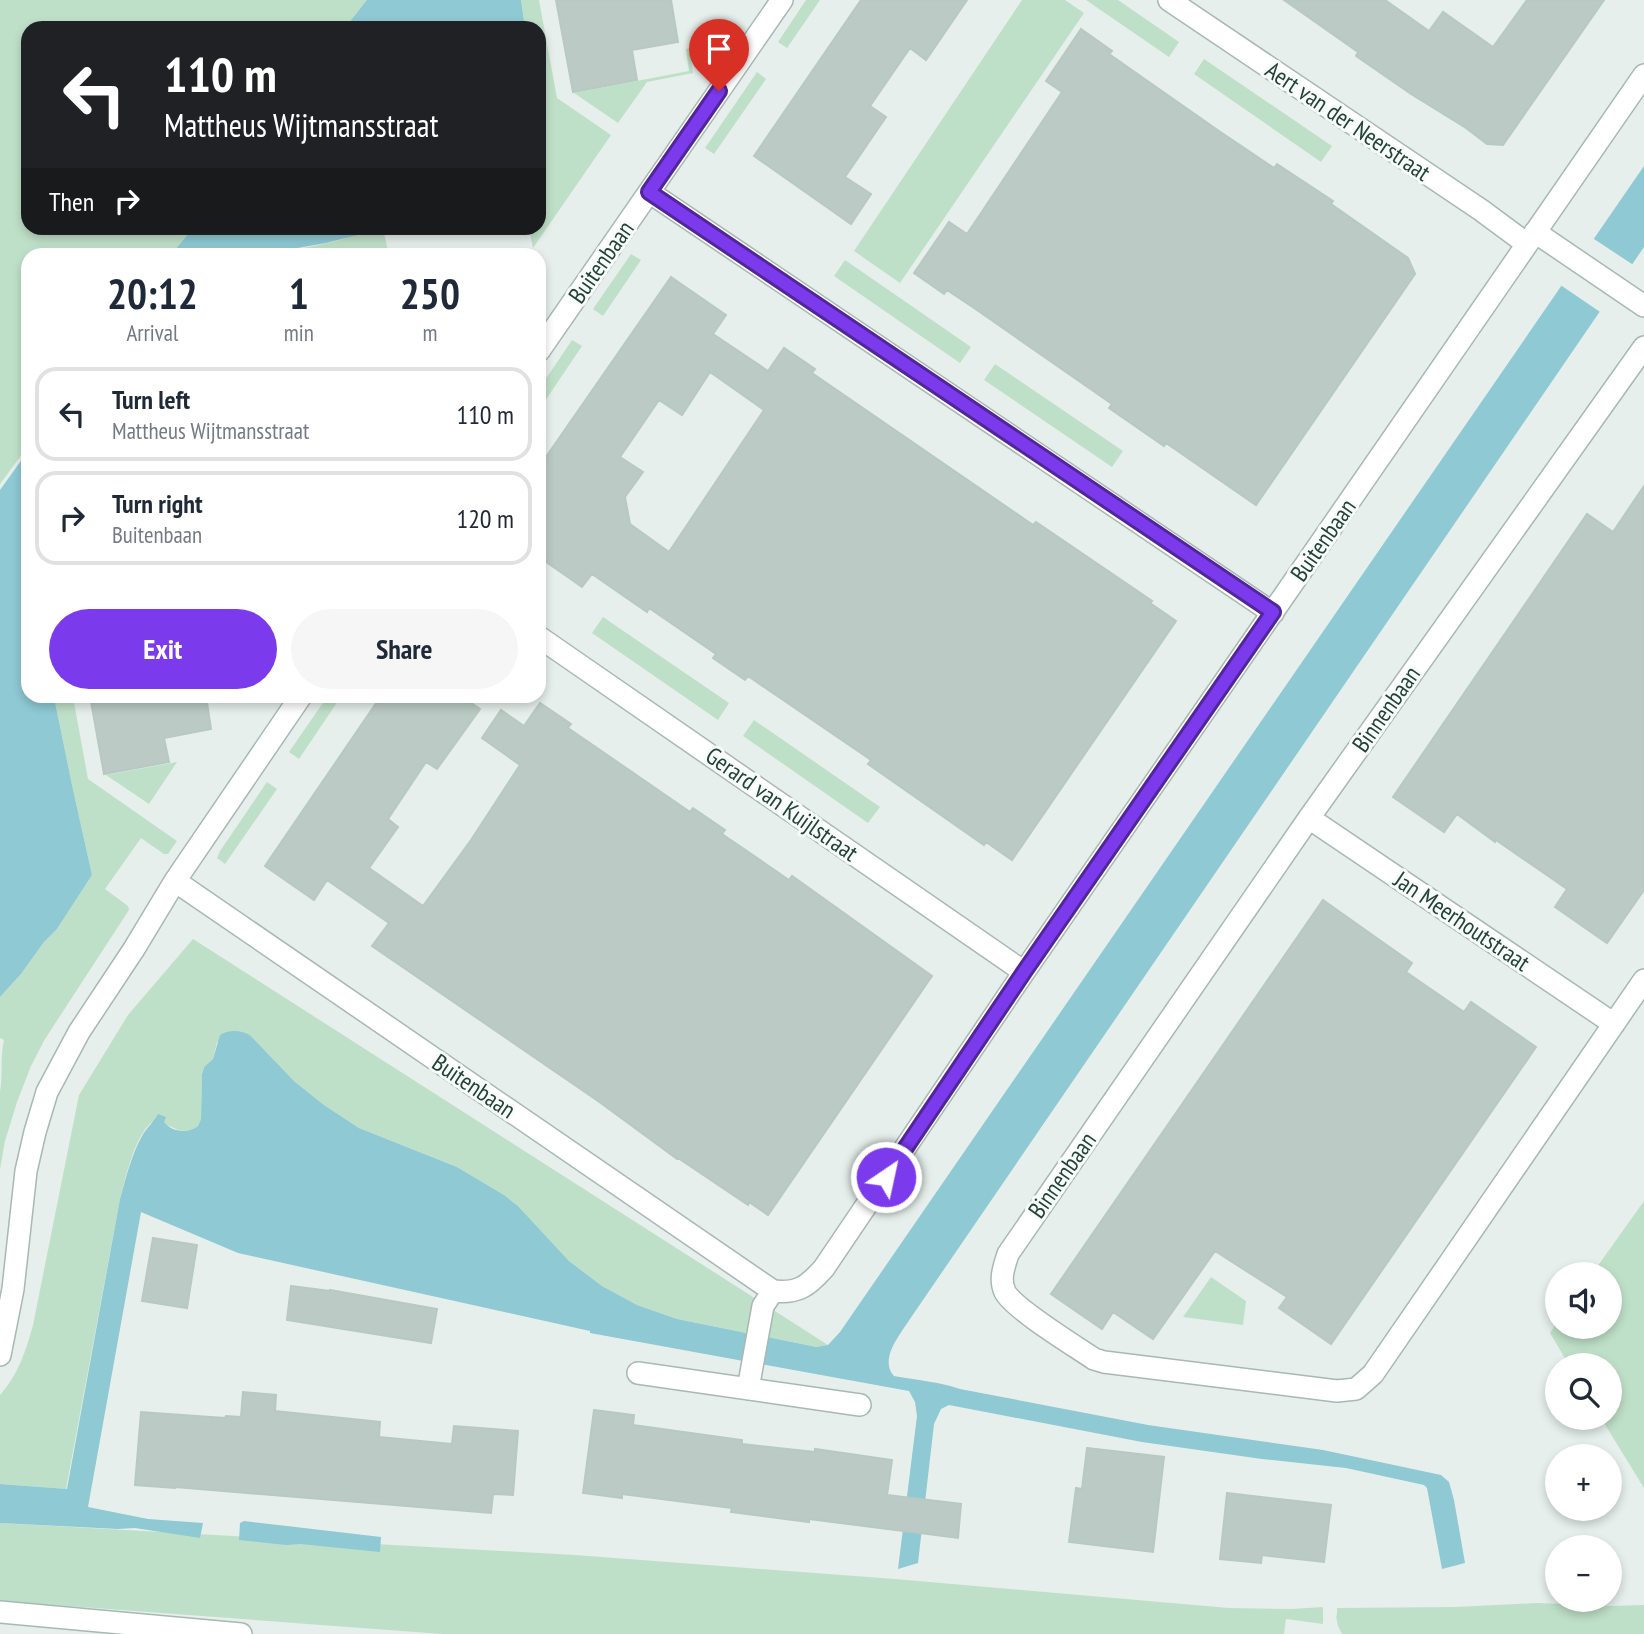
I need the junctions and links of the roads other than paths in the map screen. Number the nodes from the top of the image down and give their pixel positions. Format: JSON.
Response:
{"nodes":[{"id":1,"x":782,"y":0,"type":"edge"},
{"id":2,"x":1169,"y":0,"type":"edge"},
{"id":3,"x":1644,"y":75,"type":"edge"},
{"id":4,"x":649,"y":192,"type":"junction"},
{"id":5,"x":1531,"y":238,"type":"junction"},
{"id":6,"x":1637,"y":300,"type":"edge"},
{"id":7,"x":546,"y":341,"type":"edge"},
{"id":8,"x":1644,"y":346,"type":"edge"},
{"id":9,"x":1273,"y":612,"type":"junction"},
{"id":10,"x":546,"y":642,"type":"edge"},
{"id":11,"x":295,"y":703,"type":"edge"},
{"id":12,"x":1309,"y":818,"type":"junction"},
{"id":13,"x":175,"y":881,"type":"junction"},
{"id":14,"x":1024,"y":972,"type":"junction"},
{"id":15,"x":1644,"y":980,"type":"edge"},
{"id":16,"x":1614,"y":1024,"type":"junction"},
{"id":17,"x":773,"y":1292,"type":"junction"},
{"id":18,"x":0,"y":1355,"type":"edge"},
{"id":19,"x":638,"y":1373,"type":"dead end"},
{"id":20,"x":750,"y":1382,"type":"junction"},
{"id":21,"x":860,"y":1405,"type":"dead end"},
{"id":22,"x":0,"y":1612,"type":"edge"},
{"id":23,"x":241,"y":1634,"type":"edge"}],
"edges":[{"from":1,"to":4,"type":"street","name":"Buitenbaan"},
{"from":2,"to":5,"type":"street","name":"Aert van der Neerstraat"},
{"from":3,"to":5,"type":"street","name":"Buitenbaan"},
{"from":4,"to":7,"type":"street","name":"Buitenbaan"},
{"from":4,"to":9,"type":"street"},
{"from":5,"to":6,"type":"street","name":"Aert van der Neerstraat"},
{"from":5,"to":9,"type":"street","name":"Buitenbaan"},
{"from":8,"to":12,"type":"street","name":"Binnenbaan"},
{"from":9,"to":14,"type":"street","name":"Buitenbaan"},
{"from":10,"to":14,"type":"street","name":"Gerard van Kuijlstraat"},
{"from":11,"to":13,"type":"street"},
{"from":12,"to":16,"type":"street","name":"Jan Meerhoutstraat"},
{"from":12,"to":16,"type":"street","name":"Binnenbaan"},
{"from":13,"to":17,"type":"street","name":"Buitenbaan"},
{"from":13,"to":18,"type":"street"},
{"from":14,"to":17,"type":"street","name":"Buitenbaan"},
{"from":15,"to":16,"type":"street","name":"Binnenbaan"},
{"from":17,"to":20,"type":"street"},
{"from":19,"to":20,"type":"street"},
{"from":20,"to":21,"type":"street"},
{"from":22,"to":23,"type":"street"}]}
